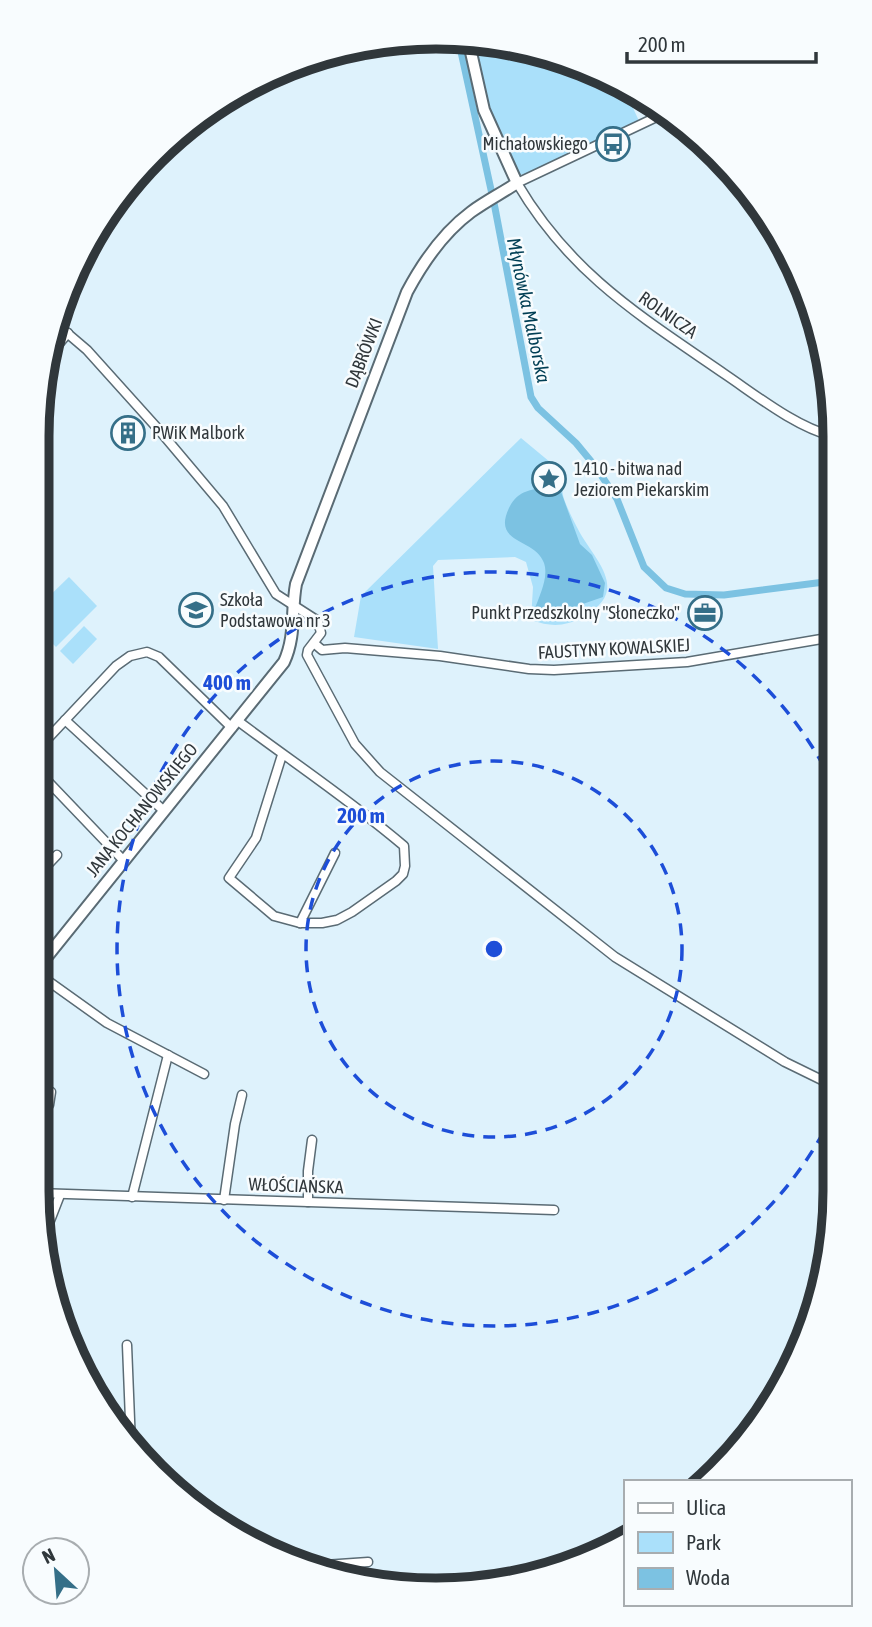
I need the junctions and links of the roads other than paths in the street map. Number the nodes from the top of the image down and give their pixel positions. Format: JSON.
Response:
{"nodes":[{"id":1,"x":471,"y":51,"type":"edge"},
{"id":2,"x":656,"y":117,"type":"edge"},
{"id":3,"x":517,"y":183,"type":"junction"},
{"id":4,"x":64,"y":330,"type":"edge"},
{"id":5,"x":68,"y":333,"type":"junction"},
{"id":6,"x":61,"y":342,"type":"edge"},
{"id":7,"x":823,"y":433,"type":"edge"},
{"id":8,"x":298,"y":580,"type":"junction"},
{"id":9,"x":274,"y":591,"type":"junction"},
{"id":10,"x":294,"y":605,"type":"junction"},
{"id":11,"x":313,"y":617,"type":"junction"},
{"id":12,"x":294,"y":624,"type":"junction"},
{"id":13,"x":823,"y":639,"type":"edge"},
{"id":14,"x":314,"y":644,"type":"junction"},
{"id":15,"x":65,"y":720,"type":"junction"},
{"id":16,"x":235,"y":725,"type":"junction"},
{"id":17,"x":49,"y":737,"type":"edge"},
{"id":18,"x":282,"y":755,"type":"junction"},
{"id":19,"x":49,"y":783,"type":"edge"},
{"id":20,"x":164,"y":811,"type":"junction"},
{"id":21,"x":335,"y":853,"type":"dead end"},
{"id":22,"x":57,"y":855,"type":"dead end"},
{"id":23,"x":124,"y":861,"type":"junction"},
{"id":24,"x":49,"y":863,"type":"edge"},
{"id":25,"x":300,"y":923,"type":"junction"},
{"id":26,"x":49,"y":956,"type":"edge"},
{"id":27,"x":49,"y":980,"type":"edge"},
{"id":28,"x":168,"y":1055,"type":"junction"},
{"id":29,"x":204,"y":1074,"type":"dead end"},
{"id":30,"x":823,"y":1081,"type":"edge"},
{"id":31,"x":51,"y":1092,"type":"dead end"},
{"id":32,"x":242,"y":1095,"type":"dead end"},
{"id":33,"x":49,"y":1105,"type":"edge"},
{"id":34,"x":312,"y":1140,"type":"dead end"},
{"id":35,"x":49,"y":1194,"type":"edge"},
{"id":36,"x":61,"y":1195,"type":"junction"},
{"id":37,"x":132,"y":1197,"type":"junction"},
{"id":38,"x":224,"y":1200,"type":"junction"},
{"id":39,"x":308,"y":1202,"type":"junction"},
{"id":40,"x":554,"y":1210,"type":"dead end"},
{"id":41,"x":50,"y":1221,"type":"edge"},
{"id":42,"x":127,"y":1345,"type":"dead end"},
{"id":43,"x":130,"y":1429,"type":"edge"},
{"id":44,"x":368,"y":1562,"type":"dead end"},
{"id":45,"x":334,"y":1564,"type":"edge"}],
"edges":[{"from":1,"to":3,"type":"street"},
{"from":2,"to":3,"type":"street"},
{"from":3,"to":7,"type":"street","name":"ROLNICZA"},
{"from":3,"to":8,"type":"street","name":"DĄBRÓWKI"},
{"from":4,"to":5,"type":"street"},
{"from":5,"to":6,"type":"street"},
{"from":5,"to":9,"type":"street"},
{"from":8,"to":9,"type":"street"},
{"from":8,"to":10,"type":"street","name":"DĄBRÓWKI"},
{"from":9,"to":10,"type":"street"},
{"from":10,"to":11,"type":"street"},
{"from":10,"to":12,"type":"street","name":"DĄBRÓWKI"},
{"from":11,"to":12,"type":"street"},
{"from":11,"to":14,"type":"street"},
{"from":12,"to":16,"type":"street","name":"JANA KOCHANOWSKIEGO"},
{"from":13,"to":14,"type":"street","name":"FAUSTYNY KOWALSKIEJ"},
{"from":14,"to":30,"type":"street"},
{"from":15,"to":16,"type":"street"},
{"from":15,"to":17,"type":"street"},
{"from":15,"to":20,"type":"street"},
{"from":16,"to":18,"type":"street"},
{"from":16,"to":20,"type":"street","name":"JANA KOCHANOWSKIEGO"},
{"from":18,"to":25,"type":"street"},
{"from":18,"to":25,"type":"street"},
{"from":19,"to":23,"type":"street"},
{"from":20,"to":23,"type":"street","name":"JANA KOCHANOWSKIEGO"},
{"from":21,"to":25,"type":"street"},
{"from":22,"to":24,"type":"street"},
{"from":23,"to":26,"type":"street","name":"JANA KOCHANOWSKIEGO"},
{"from":27,"to":28,"type":"street"},
{"from":28,"to":29,"type":"street"},
{"from":28,"to":37,"type":"street"},
{"from":31,"to":33,"type":"street"},
{"from":32,"to":38,"type":"street"},
{"from":34,"to":39,"type":"street"},
{"from":35,"to":36,"type":"street","name":"WŁOŚCIAŃSKA"},
{"from":36,"to":37,"type":"street","name":"WŁOŚCIAŃSKA"},
{"from":36,"to":41,"type":"street"},
{"from":37,"to":38,"type":"street","name":"WŁOŚCIAŃSKA"},
{"from":38,"to":39,"type":"street","name":"WŁOŚCIAŃSKA"},
{"from":39,"to":40,"type":"street","name":"WŁOŚCIAŃSKA"},
{"from":42,"to":43,"type":"street"},
{"from":44,"to":45,"type":"street"}]}
